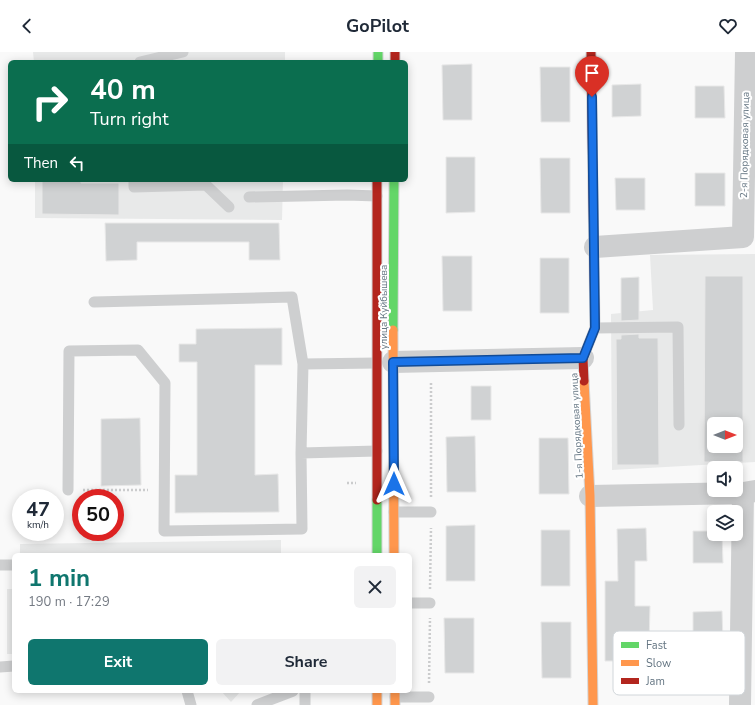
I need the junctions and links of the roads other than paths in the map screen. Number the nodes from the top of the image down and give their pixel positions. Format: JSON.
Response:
{"nodes":[{"id":1,"x":183,"y":52,"type":"edge"},
{"id":2,"x":591,"y":52,"type":"edge"},
{"id":3,"x":746,"y":52,"type":"edge"},
{"id":4,"x":149,"y":60,"type":"edge"},
{"id":5,"x":134,"y":182,"type":"edge"},
{"id":6,"x":377,"y":182,"type":"edge"},
{"id":7,"x":394,"y":182,"type":"edge"},
{"id":8,"x":377,"y":196,"type":"junction"},
{"id":9,"x":248,"y":197,"type":"dead end"},
{"id":10,"x":229,"y":207,"type":"dead end"},
{"id":11,"x":595,"y":247,"type":"junction"},
{"id":12,"x":94,"y":302,"type":"dead end"},
{"id":13,"x":595,"y":328,"type":"junction"},
{"id":14,"x":583,"y":358,"type":"junction"},
{"id":15,"x":385,"y":362,"type":"junction"},
{"id":16,"x":302,"y":364,"type":"junction"},
{"id":17,"x":679,"y":425,"type":"dead end"},
{"id":18,"x":378,"y":451,"type":"junction"},
{"id":19,"x":301,"y":453,"type":"junction"},
{"id":20,"x":68,"y":490,"type":"road end"},
{"id":21,"x":751,"y":491,"type":"edge"},
{"id":22,"x":590,"y":496,"type":"junction"},
{"id":23,"x":394,"y":512,"type":"junction"},
{"id":24,"x":431,"y":512,"type":"road end"},
{"id":25,"x":377,"y":553,"type":"edge"},
{"id":26,"x":394,"y":553,"type":"edge"},
{"id":27,"x":0,"y":565,"type":"edge"},
{"id":28,"x":12,"y":565,"type":"edge"},
{"id":29,"x":412,"y":603,"type":"edge"},
{"id":30,"x":430,"y":603,"type":"road end"},
{"id":31,"x":744,"y":631,"type":"edge"},
{"id":32,"x":12,"y":666,"type":"edge"},
{"id":33,"x":0,"y":667,"type":"edge"},
{"id":34,"x":187,"y":693,"type":"edge"},
{"id":35,"x":288,"y":693,"type":"edge"},
{"id":36,"x":305,"y":693,"type":"edge"},
{"id":37,"x":377,"y":693,"type":"edge"},
{"id":38,"x":741,"y":695,"type":"edge"},
{"id":39,"x":429,"y":697,"type":"road end"},
{"id":40,"x":395,"y":698,"type":"edge"},
{"id":41,"x":191,"y":705,"type":"edge"},
{"id":42,"x":257,"y":705,"type":"edge"},
{"id":43,"x":305,"y":705,"type":"edge"},
{"id":44,"x":377,"y":705,"type":"edge"},
{"id":45,"x":593,"y":705,"type":"edge"},
{"id":46,"x":740,"y":705,"type":"edge"}],
"edges":[{"from":1,"to":4,"type":"lane"},
{"from":2,"to":11,"type":"main road","name":"1-я Порядковая улица"},
{"from":3,"to":11,"type":"street","name":"2-я Порядковая улица"},
{"from":5,"to":10,"type":"lane"},
{"from":6,"to":8,"type":"main road","name":"улица Куйбышева"},
{"from":7,"to":15,"type":"main road","name":"улица Куйбышева"},
{"from":8,"to":9,"type":"lane"},
{"from":8,"to":15,"type":"main road","name":"улица Куйбышева"},
{"from":11,"to":13,"type":"main road","name":"1-я Порядковая улица"},
{"from":12,"to":16,"type":"lane"},
{"from":13,"to":14,"type":"main road","name":"1-я Порядковая улица"},
{"from":13,"to":17,"type":"lane"},
{"from":14,"to":15,"type":"street"},
{"from":14,"to":22,"type":"main road","name":"1-я Порядковая улица"},
{"from":15,"to":16,"type":"lane"},
{"from":15,"to":18,"type":"main road","name":"улица Куйбышева"},
{"from":15,"to":23,"type":"main road","name":"улица Куйбышева"},
{"from":16,"to":19,"type":"lane"},
{"from":18,"to":19,"type":"lane"},
{"from":18,"to":25,"type":"main road","name":"улица Куйбышева"},
{"from":19,"to":20,"type":"lane"},
{"from":21,"to":22,"type":"street"},
{"from":21,"to":31,"type":"street"},
{"from":22,"to":45,"type":"main road","name":"1-я Порядковая улица"},
{"from":23,"to":24,"type":"lane"},
{"from":23,"to":26,"type":"main road","name":"улица Куйбышева"},
{"from":27,"to":28,"type":"lane"},
{"from":29,"to":30,"type":"lane"},
{"from":32,"to":33,"type":"lane"},
{"from":34,"to":41,"type":"lane"},
{"from":35,"to":42,"type":"lane"},
{"from":36,"to":43,"type":"lane"},
{"from":37,"to":44,"type":"main road"},
{"from":38,"to":46,"type":"street"},
{"from":39,"to":40,"type":"lane"}]}
